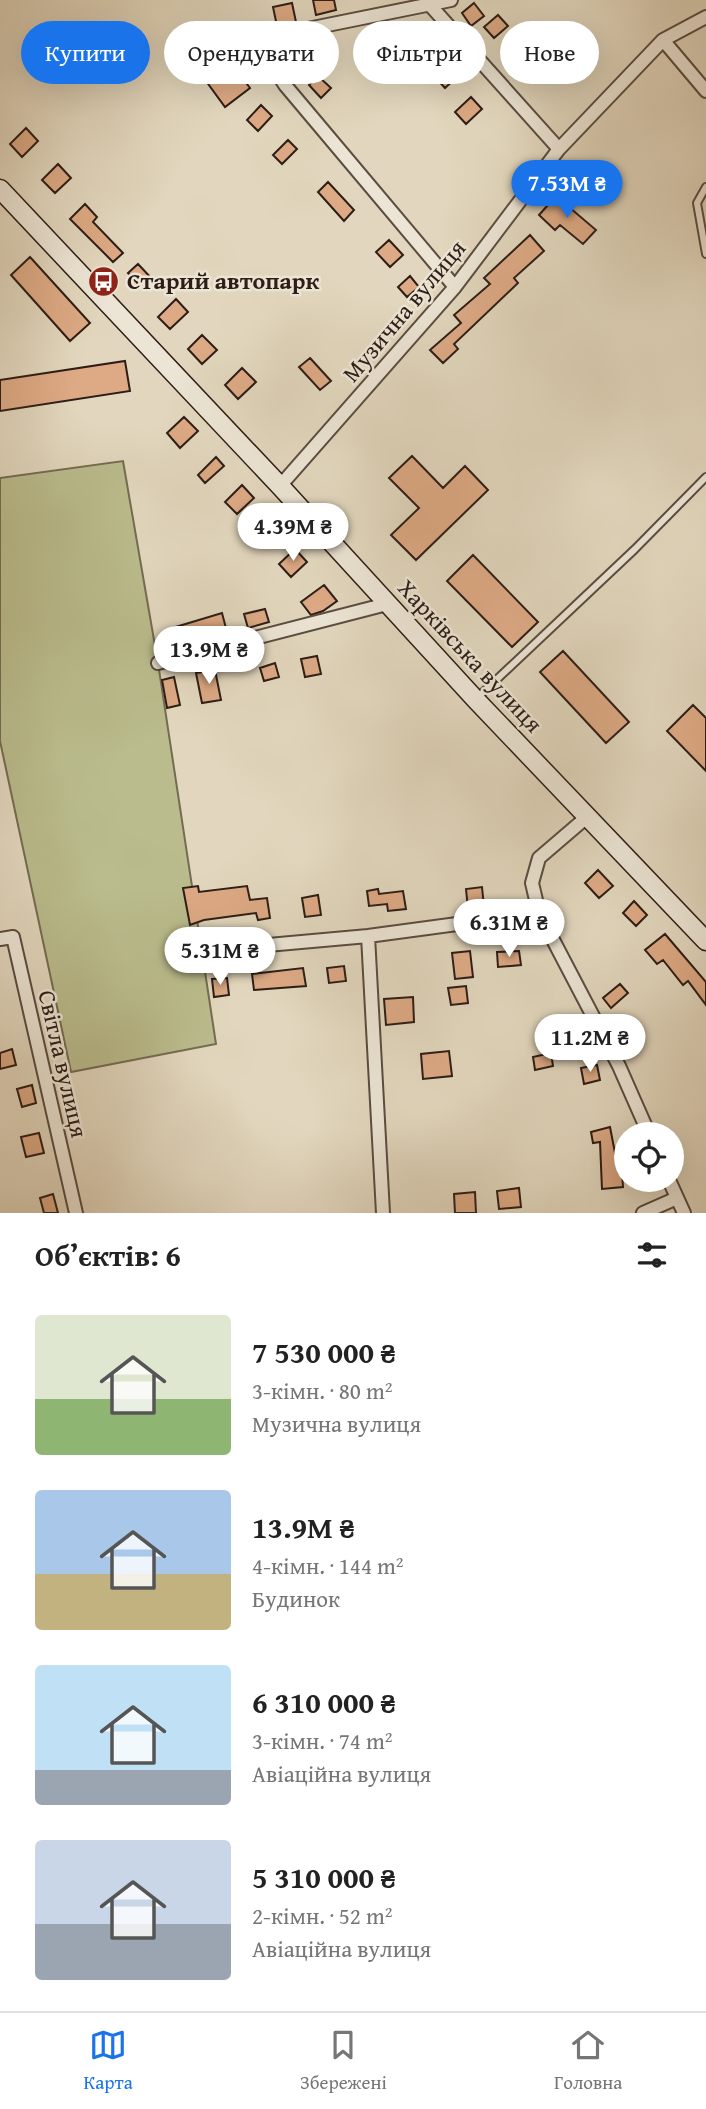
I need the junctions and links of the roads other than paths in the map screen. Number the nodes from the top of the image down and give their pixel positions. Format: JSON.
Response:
{"nodes":[{"id":1,"x":451,"y":0,"type":"edge"},
{"id":2,"x":429,"y":4,"type":"junction"},
{"id":3,"x":706,"y":17,"type":"edge"},
{"id":4,"x":663,"y":40,"type":"junction"},
{"id":5,"x":706,"y":90,"type":"edge"},
{"id":6,"x":559,"y":149,"type":"junction"},
{"id":7,"x":706,"y":187,"type":"edge"},
{"id":8,"x":0,"y":189,"type":"edge"},
{"id":9,"x":706,"y":254,"type":"edge"},
{"id":10,"x":455,"y":287,"type":"junction"},
{"id":11,"x":706,"y":477,"type":"edge"},
{"id":12,"x":280,"y":486,"type":"junction"},
{"id":13,"x":387,"y":604,"type":"junction"},
{"id":14,"x":158,"y":663,"type":"dead end"},
{"id":15,"x":476,"y":700,"type":"junction"},
{"id":16,"x":588,"y":816,"type":"junction"},
{"id":17,"x":539,"y":913,"type":"junction"},
{"id":18,"x":368,"y":936,"type":"junction"},
{"id":19,"x":0,"y":939,"type":"edge"},
{"id":20,"x":706,"y":941,"type":"edge"},
{"id":21,"x":201,"y":951,"type":"dead end"},
{"id":22,"x":644,"y":1122,"type":"edge"},
{"id":23,"x":674,"y":1192,"type":"edge"},
{"id":24,"x":677,"y":1198,"type":"junction"},
{"id":25,"x":76,"y":1213,"type":"edge"},
{"id":26,"x":383,"y":1213,"type":"edge"},
{"id":27,"x":643,"y":1213,"type":"edge"},
{"id":28,"x":684,"y":1213,"type":"edge"}],
"edges":[{"from":1,"to":2,"type":"street"},
{"from":2,"to":6,"type":"street"},
{"from":2,"to":10,"type":"street"},
{"from":3,"to":4,"type":"street","name":"Музична вулиця"},
{"from":4,"to":5,"type":"street"},
{"from":4,"to":6,"type":"street","name":"Музична вулиця"},
{"from":6,"to":10,"type":"street","name":"Музична вулиця"},
{"from":7,"to":9,"type":"lane"},
{"from":8,"to":12,"type":"street","name":"Харківська вулиця"},
{"from":10,"to":12,"type":"street","name":"Музична вулиця"},
{"from":11,"to":15,"type":"lane"},
{"from":12,"to":13,"type":"street","name":"Харківська вулиця"},
{"from":13,"to":14,"type":"street"},
{"from":13,"to":15,"type":"street","name":"Харківська вулиця"},
{"from":15,"to":16,"type":"street","name":"Харківська вулиця"},
{"from":16,"to":17,"type":"street"},
{"from":16,"to":20,"type":"street","name":"Харківська вулиця"},
{"from":17,"to":18,"type":"street"},
{"from":17,"to":22,"type":"street"},
{"from":18,"to":21,"type":"street"},
{"from":18,"to":26,"type":"street"},
{"from":19,"to":25,"type":"street","name":"Світла вулиця"},
{"from":23,"to":24,"type":"street"},
{"from":24,"to":27,"type":"street"},
{"from":24,"to":28,"type":"street"}]}
